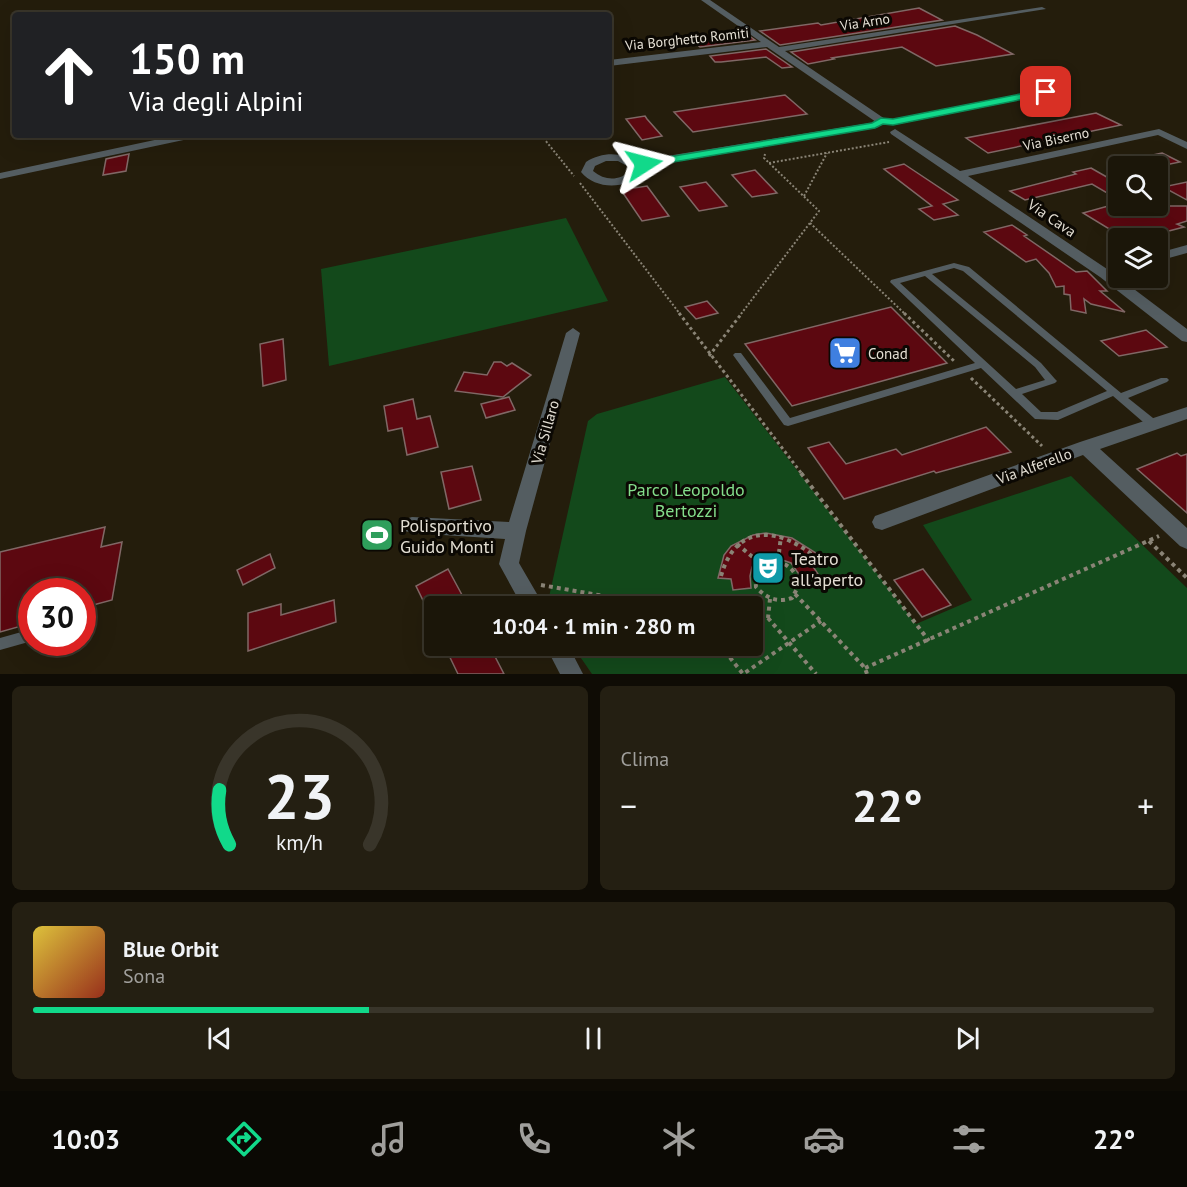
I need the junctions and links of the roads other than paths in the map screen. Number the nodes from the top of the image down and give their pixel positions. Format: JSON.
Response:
{"nodes":[{"id":1,"x":705,"y":0,"type":"edge"},
{"id":2,"x":1041,"y":9,"type":"dead end"},
{"id":3,"x":769,"y":44,"type":"junction"},
{"id":4,"x":777,"y":50,"type":"junction"},
{"id":5,"x":612,"y":63,"type":"edge"},
{"id":6,"x":1046,"y":92,"type":"dead end"},
{"id":7,"x":878,"y":123,"type":"junction"},
{"id":8,"x":894,"y":127,"type":"junction"},
{"id":9,"x":179,"y":138,"type":"edge"},
{"id":10,"x":1187,"y":146,"type":"edge"},
{"id":11,"x":634,"y":165,"type":"dead end"},
{"id":12,"x":958,"y":175,"type":"junction"},
{"id":13,"x":0,"y":176,"type":"edge"},
{"id":14,"x":1187,"y":249,"type":"edge"},
{"id":15,"x":1168,"y":254,"type":"edge"},
{"id":16,"x":926,"y":273,"type":"junction"},
{"id":17,"x":1108,"y":273,"type":"edge"},
{"id":18,"x":1105,"y":274,"type":"junction"},
{"id":19,"x":573,"y":333,"type":"dead end"},
{"id":20,"x":1187,"y":338,"type":"edge"},
{"id":21,"x":738,"y":356,"type":"dead end"},
{"id":22,"x":982,"y":364,"type":"junction"},
{"id":23,"x":1164,"y":380,"type":"dead end"},
{"id":24,"x":1014,"y":393,"type":"junction"},
{"id":25,"x":1117,"y":394,"type":"junction"},
{"id":26,"x":1187,"y":413,"type":"edge"},
{"id":27,"x":1154,"y":425,"type":"junction"},
{"id":28,"x":1086,"y":447,"type":"junction"},
{"id":29,"x":882,"y":522,"type":"dead end"},
{"id":30,"x":412,"y":525,"type":"dead end"},
{"id":31,"x":516,"y":531,"type":"junction"},
{"id":32,"x":1181,"y":534,"type":"edge"},
{"id":33,"x":527,"y":596,"type":"edge"},
{"id":34,"x":18,"y":638,"type":"edge"},
{"id":35,"x":0,"y":644,"type":"edge"},
{"id":36,"x":562,"y":656,"type":"edge"},
{"id":37,"x":572,"y":674,"type":"edge"}],
"edges":[{"from":1,"to":3,"type":"street"},
{"from":2,"to":4,"type":"street","name":"Via Arno"},
{"from":3,"to":4,"type":"street"},
{"from":3,"to":5,"type":"street","name":"Via Borghetto Romiti"},
{"from":4,"to":7,"type":"street"},
{"from":6,"to":8,"type":"street"},
{"from":7,"to":8,"type":"street"},
{"from":7,"to":11,"type":"street"},
{"from":8,"to":12,"type":"street","name":"Via Cava"},
{"from":9,"to":13,"type":"street"},
{"from":10,"to":12,"type":"street","name":"Via Biserno"},
{"from":12,"to":18,"type":"street","name":"Via Cava"},
{"from":14,"to":15,"type":"street"},
{"from":16,"to":22,"type":"lane"},
{"from":16,"to":24,"type":"lane"},
{"from":16,"to":25,"type":"lane"},
{"from":17,"to":18,"type":"street"},
{"from":18,"to":20,"type":"street","name":"Via Cava"},
{"from":19,"to":31,"type":"street","name":"Via Sillaro"},
{"from":21,"to":22,"type":"lane"},
{"from":22,"to":24,"type":"lane"},
{"from":23,"to":25,"type":"lane"},
{"from":24,"to":25,"type":"lane"},
{"from":25,"to":27,"type":"lane"},
{"from":26,"to":27,"type":"street","name":"Via Alferello"},
{"from":27,"to":28,"type":"street","name":"Via Alferello"},
{"from":28,"to":29,"type":"street","name":"Via Alferello"},
{"from":28,"to":32,"type":"street"},
{"from":30,"to":31,"type":"street"},
{"from":31,"to":33,"type":"street","name":"Via Sillaro"},
{"from":34,"to":35,"type":"lane"},
{"from":36,"to":37,"type":"street"}]}
